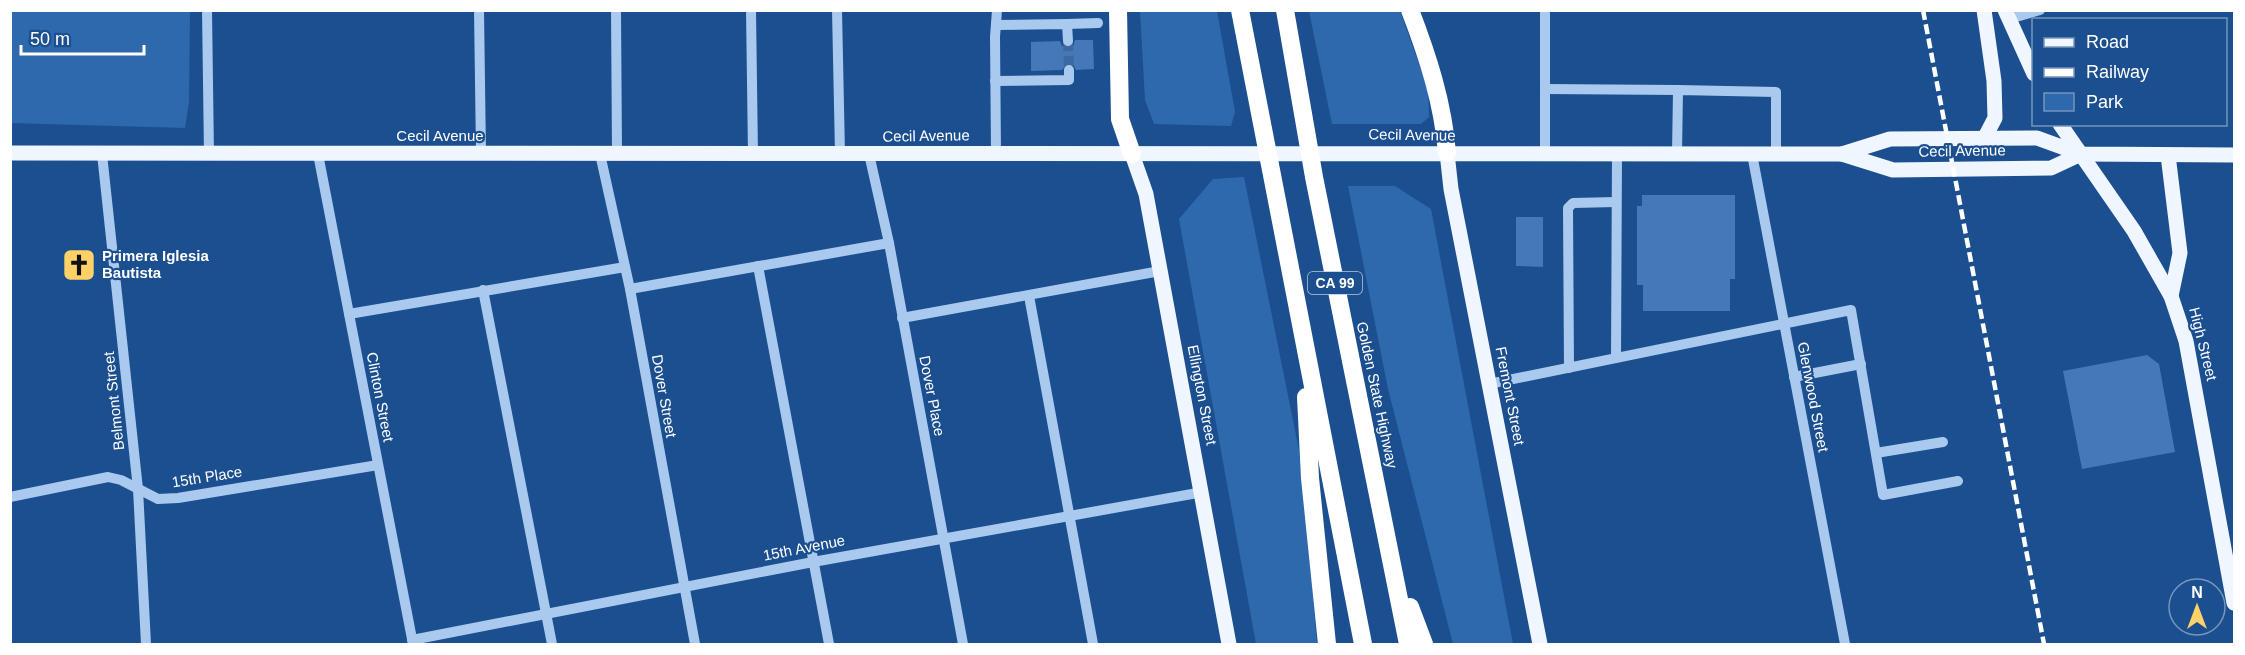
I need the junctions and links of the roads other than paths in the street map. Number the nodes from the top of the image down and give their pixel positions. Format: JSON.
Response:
{"nodes":[{"id":1,"x":207,"y":10,"type":"edge"},
{"id":2,"x":479,"y":10,"type":"edge"},
{"id":3,"x":616,"y":10,"type":"edge"},
{"id":4,"x":751,"y":10,"type":"edge"},
{"id":5,"x":837,"y":10,"type":"edge"},
{"id":6,"x":998,"y":10,"type":"edge"},
{"id":7,"x":1118,"y":10,"type":"edge"},
{"id":8,"x":1240,"y":10,"type":"edge"},
{"id":9,"x":1285,"y":10,"type":"edge"},
{"id":10,"x":1410,"y":10,"type":"edge"},
{"id":11,"x":1545,"y":10,"type":"edge"},
{"id":12,"x":1984,"y":10,"type":"edge"},
{"id":13,"x":2040,"y":10,"type":"edge"},
{"id":14,"x":2007,"y":15,"type":"edge"},
{"id":15,"x":1098,"y":23,"type":"dead end"},
{"id":16,"x":1067,"y":24,"type":"junction"},
{"id":17,"x":996,"y":25,"type":"junction"},
{"id":18,"x":1068,"y":41,"type":"tunnel mouth"},
{"id":19,"x":1069,"y":70,"type":"dead end"},
{"id":20,"x":2032,"y":70,"type":"edge"},
{"id":21,"x":995,"y":81,"type":"junction"},
{"id":22,"x":1545,"y":88,"type":"junction"},
{"id":23,"x":1678,"y":90,"type":"junction"},
{"id":24,"x":2061,"y":126,"type":"edge"},
{"id":25,"x":1984,"y":139,"type":"junction"},
{"id":26,"x":10,"y":153,"type":"edge"},
{"id":27,"x":996,"y":153,"type":"junction"},
{"id":28,"x":1447,"y":153,"type":"junction"},
{"id":29,"x":102,"y":154,"type":"junction"},
{"id":30,"x":318,"y":154,"type":"junction"},
{"id":31,"x":481,"y":154,"type":"junction"},
{"id":32,"x":600,"y":154,"type":"junction"},
{"id":33,"x":617,"y":154,"type":"junction"},
{"id":34,"x":840,"y":154,"type":"junction"},
{"id":35,"x":869,"y":154,"type":"junction"},
{"id":36,"x":1132,"y":154,"type":"junction"},
{"id":37,"x":1545,"y":154,"type":"junction"},
{"id":38,"x":1617,"y":154,"type":"junction"},
{"id":39,"x":1677,"y":154,"type":"junction"},
{"id":40,"x":1752,"y":154,"type":"junction"},
{"id":41,"x":1776,"y":154,"type":"junction"},
{"id":42,"x":1842,"y":154,"type":"junction"},
{"id":43,"x":2081,"y":154,"type":"junction"},
{"id":44,"x":209,"y":155,"type":"junction"},
{"id":45,"x":753,"y":155,"type":"junction"},
{"id":46,"x":2168,"y":155,"type":"junction"},
{"id":47,"x":2235,"y":155,"type":"edge"},
{"id":48,"x":1616,"y":202,"type":"junction"},
{"id":49,"x":889,"y":243,"type":"junction"},
{"id":50,"x":758,"y":266,"type":"junction"},
{"id":51,"x":625,"y":267,"type":"junction"},
{"id":52,"x":1160,"y":271,"type":"junction"},
{"id":53,"x":483,"y":290,"type":"junction"},
{"id":54,"x":630,"y":290,"type":"junction"},
{"id":55,"x":1029,"y":296,"type":"junction"},
{"id":56,"x":2171,"y":296,"type":"junction"},
{"id":57,"x":349,"y":314,"type":"junction"},
{"id":58,"x":902,"y":318,"type":"junction"},
{"id":59,"x":1784,"y":324,"type":"junction"},
{"id":60,"x":1302,"y":332,"type":"junction"},
{"id":61,"x":1616,"y":358,"type":"junction"},
{"id":62,"x":1861,"y":364,"type":"junction"},
{"id":63,"x":1569,"y":368,"type":"junction"},
{"id":64,"x":1794,"y":377,"type":"junction"},
{"id":65,"x":1489,"y":384,"type":"junction"},
{"id":66,"x":1943,"y":442,"type":"dead end"},
{"id":67,"x":1876,"y":453,"type":"junction"},
{"id":68,"x":378,"y":465,"type":"junction"},
{"id":69,"x":1958,"y":481,"type":"dead end"},
{"id":70,"x":138,"y":489,"type":"junction"},
{"id":71,"x":1203,"y":492,"type":"junction"},
{"id":72,"x":10,"y":497,"type":"edge"},
{"id":73,"x":1069,"y":515,"type":"junction"},
{"id":74,"x":944,"y":538,"type":"junction"},
{"id":75,"x":1391,"y":554,"type":"junction"},
{"id":76,"x":813,"y":562,"type":"junction"},
{"id":77,"x":684,"y":587,"type":"junction"},
{"id":78,"x":2235,"y":603,"type":"edge"},
{"id":79,"x":545,"y":612,"type":"junction"},
{"id":80,"x":413,"y":642,"type":"edge"},
{"id":81,"x":146,"y":645,"type":"edge"},
{"id":82,"x":552,"y":645,"type":"edge"},
{"id":83,"x":694,"y":645,"type":"edge"},
{"id":84,"x":829,"y":645,"type":"edge"},
{"id":85,"x":963,"y":645,"type":"edge"},
{"id":86,"x":1093,"y":645,"type":"edge"},
{"id":87,"x":1229,"y":645,"type":"edge"},
{"id":88,"x":1328,"y":645,"type":"edge"},
{"id":89,"x":1363,"y":645,"type":"edge"},
{"id":90,"x":1408,"y":645,"type":"edge"},
{"id":91,"x":1424,"y":645,"type":"edge"},
{"id":92,"x":1540,"y":645,"type":"edge"},
{"id":93,"x":1845,"y":645,"type":"edge"}],
"edges":[{"from":1,"to":44,"type":"street"},
{"from":2,"to":31,"type":"street"},
{"from":3,"to":33,"type":"street"},
{"from":4,"to":45,"type":"street"},
{"from":5,"to":34,"type":"street"},
{"from":6,"to":17,"type":"street"},
{"from":7,"to":36,"type":"highway"},
{"from":8,"to":60,"type":"highway","number":"CA 99"},
{"from":9,"to":75,"type":"highway","name":"Golden State Highway","number":"CA 99"},
{"from":10,"to":28,"type":"highway"},
{"from":11,"to":22,"type":"street"},
{"from":12,"to":25,"type":"main road"},
{"from":13,"to":14,"type":"street"},
{"from":14,"to":20,"type":"main road"},
{"from":15,"to":16,"type":"street"},
{"from":16,"to":17,"type":"street"},
{"from":16,"to":18,"type":"street"},
{"from":17,"to":21,"type":"street"},
{"from":19,"to":21,"type":"street"},
{"from":21,"to":27,"type":"street"},
{"from":22,"to":23,"type":"street"},
{"from":22,"to":37,"type":"street"},
{"from":23,"to":39,"type":"street"},
{"from":23,"to":41,"type":"street"},
{"from":24,"to":43,"type":"main road","name":"High Street"},
{"from":25,"to":42,"type":"main road","name":"Cecil Avenue"},
{"from":25,"to":43,"type":"main road","name":"Cecil Avenue"},
{"from":26,"to":29,"type":"main road","name":"Cecil Avenue"},
{"from":27,"to":35,"type":"main road","name":"Cecil Avenue"},
{"from":27,"to":36,"type":"main road","name":"Cecil Avenue"},
{"from":28,"to":36,"type":"main road","name":"Cecil Avenue"},
{"from":28,"to":37,"type":"main road","name":"Cecil Avenue"},
{"from":28,"to":65,"type":"main road","name":"Fremont Street"},
{"from":29,"to":44,"type":"main road","name":"Cecil Avenue"},
{"from":29,"to":70,"type":"street","name":"Belmont Street"},
{"from":30,"to":31,"type":"main road","name":"Cecil Avenue"},
{"from":30,"to":44,"type":"main road","name":"Cecil Avenue"},
{"from":30,"to":57,"type":"street","name":"Clinton Street"},
{"from":31,"to":32,"type":"main road","name":"Cecil Avenue"},
{"from":32,"to":33,"type":"main road","name":"Cecil Avenue"},
{"from":32,"to":51,"type":"street","name":"Dover Street"},
{"from":33,"to":45,"type":"main road","name":"Cecil Avenue"},
{"from":34,"to":35,"type":"main road","name":"Cecil Avenue"},
{"from":34,"to":45,"type":"main road","name":"Cecil Avenue"},
{"from":35,"to":49,"type":"street","name":"Dover Place"},
{"from":36,"to":52,"type":"main road","name":"Ellington Street"},
{"from":37,"to":38,"type":"main road","name":"Cecil Avenue"},
{"from":38,"to":39,"type":"main road","name":"Cecil Avenue"},
{"from":38,"to":48,"type":"street"},
{"from":39,"to":40,"type":"main road","name":"Cecil Avenue"},
{"from":40,"to":41,"type":"main road","name":"Cecil Avenue"},
{"from":40,"to":59,"type":"street","name":"Glenwood Street"},
{"from":41,"to":42,"type":"main road","name":"Cecil Avenue"},
{"from":42,"to":43,"type":"main road","name":"Cecil Avenue"},
{"from":43,"to":46,"type":"main road","name":"Cecil Avenue"},
{"from":43,"to":56,"type":"main road","name":"High Street"},
{"from":46,"to":47,"type":"main road","name":"Cecil Avenue"},
{"from":46,"to":56,"type":"main road"},
{"from":48,"to":61,"type":"street"},
{"from":48,"to":63,"type":"street"},
{"from":49,"to":50,"type":"street"},
{"from":49,"to":58,"type":"street","name":"Dover Place"},
{"from":50,"to":54,"type":"street"},
{"from":50,"to":76,"type":"street"},
{"from":51,"to":53,"type":"street"},
{"from":51,"to":54,"type":"street","name":"Dover Street"},
{"from":52,"to":55,"type":"street"},
{"from":52,"to":71,"type":"main road","name":"Ellington Street"},
{"from":53,"to":57,"type":"street"},
{"from":53,"to":79,"type":"street"},
{"from":54,"to":77,"type":"street","name":"Dover Street"},
{"from":55,"to":58,"type":"street"},
{"from":55,"to":73,"type":"street"},
{"from":56,"to":78,"type":"main road","name":"High Street"},
{"from":57,"to":68,"type":"street","name":"Clinton Street"},
{"from":58,"to":74,"type":"street","name":"Dover Place"},
{"from":59,"to":61,"type":"street"},
{"from":59,"to":62,"type":"street"},
{"from":59,"to":64,"type":"street","name":"Glenwood Street"},
{"from":60,"to":88,"type":"highway"},
{"from":60,"to":89,"type":"highway","number":"CA 99"},
{"from":61,"to":63,"type":"street"},
{"from":62,"to":64,"type":"street"},
{"from":62,"to":67,"type":"street"},
{"from":63,"to":65,"type":"street"},
{"from":64,"to":93,"type":"street","name":"Glenwood Street"},
{"from":65,"to":92,"type":"main road","name":"Fremont Street"},
{"from":66,"to":67,"type":"street"},
{"from":67,"to":69,"type":"street"},
{"from":68,"to":70,"type":"street","name":"15th Place"},
{"from":68,"to":80,"type":"street","name":"Clinton Street"},
{"from":70,"to":72,"type":"street","name":"15th Place"},
{"from":70,"to":81,"type":"street","name":"Belmont Street"},
{"from":71,"to":73,"type":"street","name":"15th Avenue"},
{"from":71,"to":87,"type":"main road","name":"Ellington Street"},
{"from":73,"to":74,"type":"street","name":"15th Avenue"},
{"from":73,"to":86,"type":"street"},
{"from":74,"to":76,"type":"street","name":"15th Avenue"},
{"from":74,"to":85,"type":"street","name":"Dover Place"},
{"from":75,"to":90,"type":"highway","name":"Golden State Highway","number":"CA 99"},
{"from":75,"to":91,"type":"highway"},
{"from":76,"to":77,"type":"street","name":"15th Avenue"},
{"from":76,"to":84,"type":"street"},
{"from":77,"to":79,"type":"street","name":"15th Avenue"},
{"from":77,"to":83,"type":"street","name":"Dover Street"},
{"from":79,"to":80,"type":"street","name":"15th Avenue"},
{"from":79,"to":82,"type":"street"}]}
